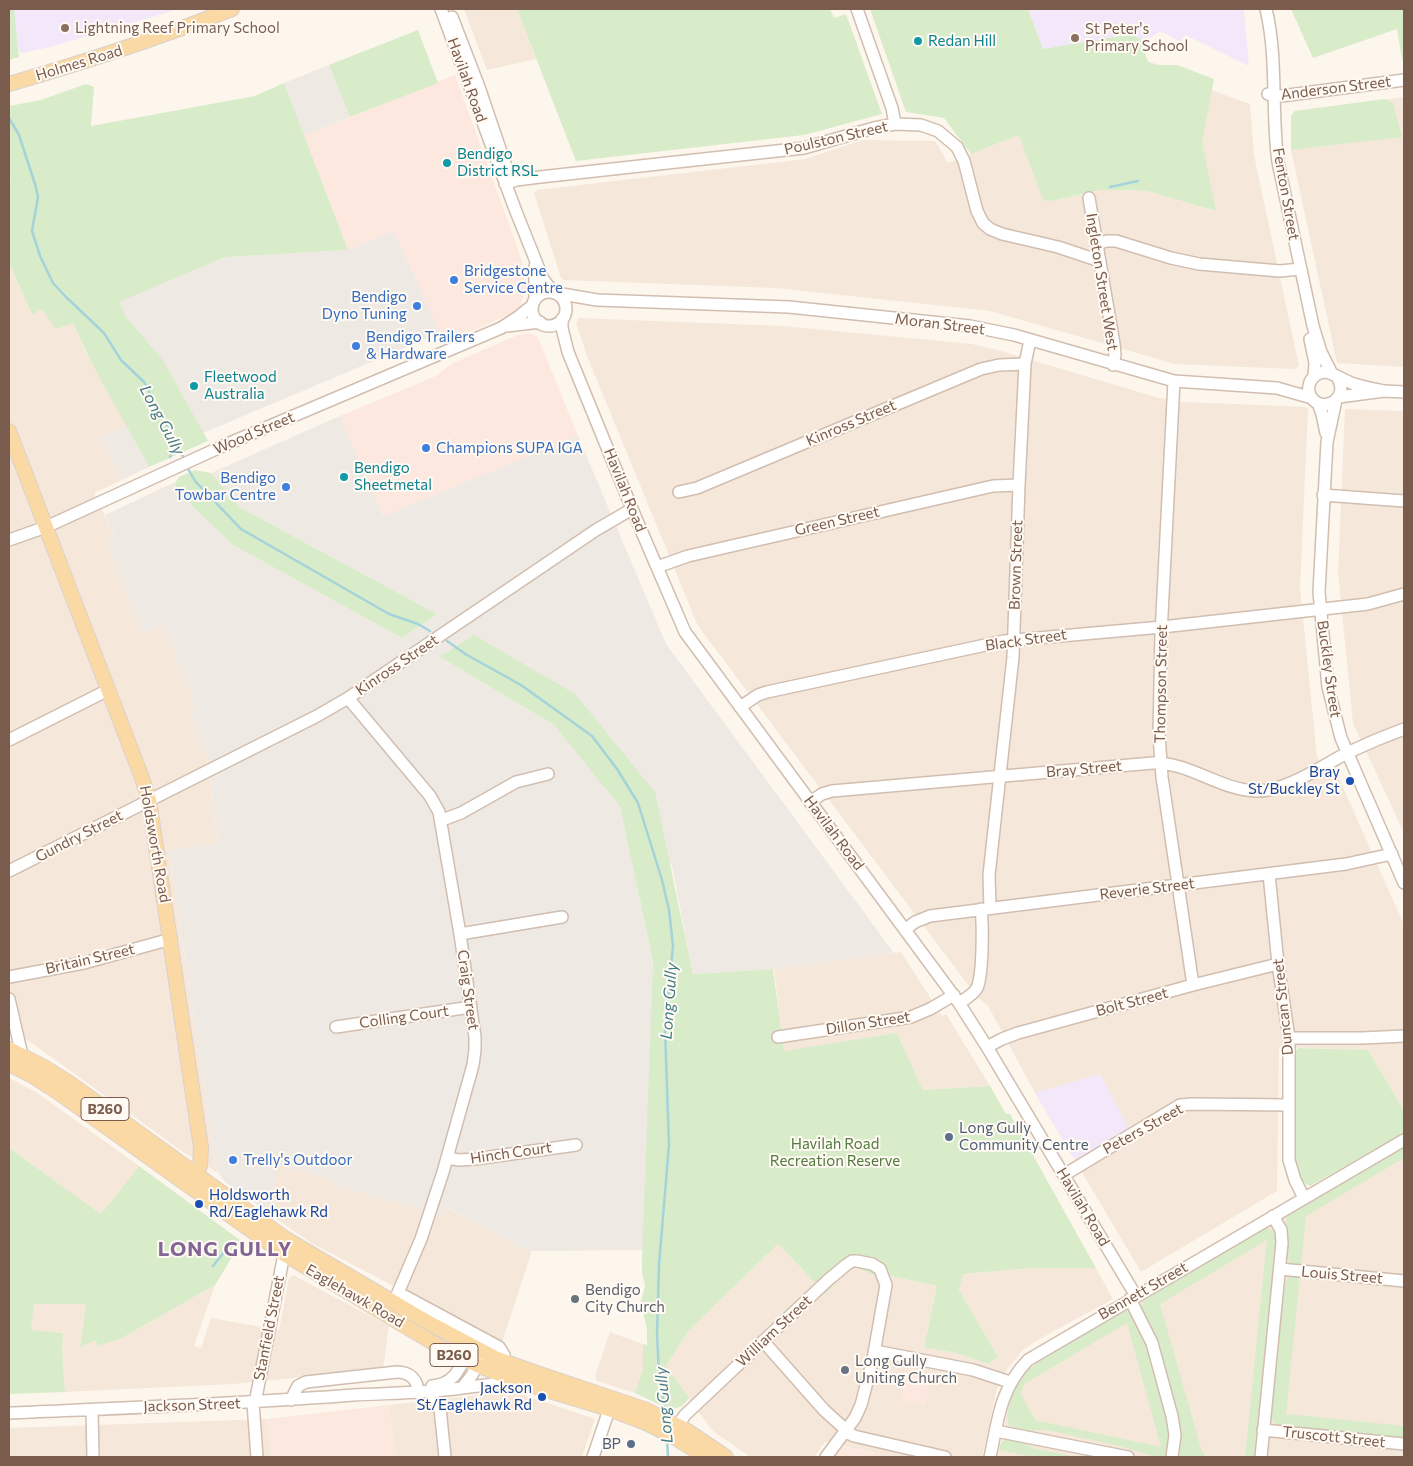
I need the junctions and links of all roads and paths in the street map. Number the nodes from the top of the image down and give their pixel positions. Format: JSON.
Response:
{"nodes":[{"id":1,"x":232,"y":9,"type":"edge"},
{"id":2,"x":441,"y":9,"type":"edge"},
{"id":3,"x":449,"y":9,"type":"edge"},
{"id":4,"x":857,"y":9,"type":"edge"},
{"id":5,"x":1260,"y":9,"type":"edge"},
{"id":6,"x":1266,"y":9,"type":"edge"},
{"id":7,"x":1404,"y":80,"type":"edge"},
{"id":8,"x":9,"y":84,"type":"edge"},
{"id":9,"x":1271,"y":95,"type":"junction"},
{"id":10,"x":896,"y":124,"type":"junction"},
{"id":11,"x":508,"y":183,"type":"junction"},
{"id":12,"x":1089,"y":198,"type":"dead end"},
{"id":13,"x":1096,"y":244,"type":"junction"},
{"id":14,"x":535,"y":259,"type":"junction"},
{"id":15,"x":1100,"y":262,"type":"junction"},
{"id":16,"x":1297,"y":270,"type":"junction"},
{"id":17,"x":555,"y":293,"type":"junction"},
{"id":18,"x":597,"y":300,"type":"junction"},
{"id":19,"x":534,"y":302,"type":"junction"},
{"id":20,"x":564,"y":315,"type":"junction"},
{"id":21,"x":543,"y":324,"type":"junction"},
{"id":22,"x":501,"y":328,"type":"junction"},
{"id":23,"x":1030,"y":340,"type":"junction"},
{"id":24,"x":568,"y":352,"type":"junction"},
{"id":25,"x":1025,"y":364,"type":"junction"},
{"id":26,"x":1113,"y":365,"type":"junction"},
{"id":27,"x":1335,"y":376,"type":"junction"},
{"id":28,"x":1312,"y":379,"type":"junction"},
{"id":29,"x":1174,"y":381,"type":"junction"},
{"id":30,"x":1276,"y":388,"type":"junction"},
{"id":31,"x":1384,"y":391,"type":"junction"},
{"id":32,"x":1404,"y":392,"type":"edge"},
{"id":33,"x":1338,"y":398,"type":"junction"},
{"id":34,"x":1315,"y":400,"type":"junction"},
{"id":35,"x":9,"y":431,"type":"edge"},
{"id":36,"x":1327,"y":442,"type":"junction"},
{"id":37,"x":1019,"y":485,"type":"junction"},
{"id":38,"x":679,"y":492,"type":"dead end"},
{"id":39,"x":1323,"y":495,"type":"junction"},
{"id":40,"x":1404,"y":501,"type":"edge"},
{"id":41,"x":632,"y":509,"type":"junction"},
{"id":42,"x":46,"y":527,"type":"junction"},
{"id":43,"x":9,"y":540,"type":"edge"},
{"id":44,"x":657,"y":568,"type":"junction"},
{"id":45,"x":1404,"y":594,"type":"edge"},
{"id":46,"x":1320,"y":609,"type":"junction"},
{"id":47,"x":1162,"y":628,"type":"junction"},
{"id":48,"x":1014,"y":640,"type":"junction"},
{"id":49,"x":108,"y":690,"type":"junction"},
{"id":50,"x":348,"y":698,"type":"junction"},
{"id":51,"x":740,"y":708,"type":"junction"},
{"id":52,"x":1404,"y":730,"type":"edge"},
{"id":53,"x":9,"y":740,"type":"edge"},
{"id":54,"x":1348,"y":753,"type":"junction"},
{"id":55,"x":1161,"y":763,"type":"junction"},
{"id":56,"x":548,"y":774,"type":"dead end"},
{"id":57,"x":1000,"y":777,"type":"junction"},
{"id":58,"x":150,"y":800,"type":"junction"},
{"id":59,"x":810,"y":802,"type":"junction"},
{"id":60,"x":442,"y":820,"type":"junction"},
{"id":61,"x":1392,"y":854,"type":"junction"},
{"id":62,"x":9,"y":871,"type":"edge"},
{"id":63,"x":1269,"y":874,"type":"junction"},
{"id":64,"x":1404,"y":883,"type":"edge"},
{"id":65,"x":1179,"y":885,"type":"junction"},
{"id":66,"x":986,"y":909,"type":"junction"},
{"id":67,"x":562,"y":917,"type":"dead end"},
{"id":68,"x":906,"y":929,"type":"junction"},
{"id":69,"x":460,"y":934,"type":"junction"},
{"id":70,"x":171,"y":939,"type":"junction"},
{"id":71,"x":1278,"y":964,"type":"junction"},
{"id":72,"x":9,"y":977,"type":"edge"},
{"id":73,"x":1193,"y":985,"type":"junction"},
{"id":74,"x":956,"y":999,"type":"junction"},
{"id":75,"x":9,"y":1000,"type":"edge"},
{"id":76,"x":471,"y":1007,"type":"junction"},
{"id":77,"x":336,"y":1027,"type":"dead end"},
{"id":78,"x":1404,"y":1036,"type":"edge"},
{"id":79,"x":778,"y":1037,"type":"dead end"},
{"id":80,"x":1289,"y":1038,"type":"junction"},
{"id":81,"x":988,"y":1047,"type":"junction"},
{"id":82,"x":9,"y":1049,"type":"edge"},
{"id":83,"x":22,"y":1055,"type":"junction"},
{"id":84,"x":9,"y":1064,"type":"edge"},
{"id":85,"x":1288,"y":1105,"type":"junction"},
{"id":86,"x":1404,"y":1140,"type":"edge"},
{"id":87,"x":576,"y":1144,"type":"dead end"},
{"id":88,"x":447,"y":1158,"type":"junction"},
{"id":89,"x":1064,"y":1175,"type":"junction"},
{"id":90,"x":193,"y":1181,"type":"junction"},
{"id":91,"x":1304,"y":1198,"type":"junction"},
{"id":92,"x":1273,"y":1216,"type":"junction"},
{"id":93,"x":284,"y":1254,"type":"junction"},
{"id":94,"x":1280,"y":1269,"type":"junction"},
{"id":95,"x":1404,"y":1281,"type":"edge"},
{"id":96,"x":396,"y":1298,"type":"junction"},
{"id":97,"x":1133,"y":1298,"type":"junction"},
{"id":98,"x":763,"y":1341,"type":"junction"},
{"id":99,"x":477,"y":1349,"type":"junction"},
{"id":100,"x":445,"y":1350,"type":"junction"},
{"id":101,"x":875,"y":1350,"type":"junction"},
{"id":102,"x":504,"y":1357,"type":"junction"},
{"id":103,"x":464,"y":1360,"type":"junction"},
{"id":104,"x":477,"y":1365,"type":"junction"},
{"id":105,"x":517,"y":1381,"type":"junction"},
{"id":106,"x":1010,"y":1382,"type":"junction"},
{"id":107,"x":462,"y":1388,"type":"junction"},
{"id":108,"x":446,"y":1390,"type":"junction"},
{"id":109,"x":422,"y":1391,"type":"junction"},
{"id":110,"x":291,"y":1400,"type":"junction"},
{"id":111,"x":254,"y":1403,"type":"junction"},
{"id":112,"x":611,"y":1403,"type":"junction"},
{"id":113,"x":440,"y":1408,"type":"junction"},
{"id":114,"x":92,"y":1410,"type":"junction"},
{"id":115,"x":9,"y":1413,"type":"edge"},
{"id":116,"x":668,"y":1425,"type":"junction"},
{"id":117,"x":845,"y":1430,"type":"junction"},
{"id":118,"x":996,"y":1430,"type":"junction"},
{"id":119,"x":1263,"y":1430,"type":"junction"},
{"id":120,"x":1404,"y":1444,"type":"edge"},
{"id":121,"x":93,"y":1457,"type":"edge"},
{"id":122,"x":258,"y":1457,"type":"edge"},
{"id":123,"x":445,"y":1457,"type":"edge"},
{"id":124,"x":593,"y":1457,"type":"edge"},
{"id":125,"x":706,"y":1457,"type":"edge"},
{"id":126,"x":726,"y":1457,"type":"edge"},
{"id":127,"x":826,"y":1457,"type":"edge"},
{"id":128,"x":945,"y":1457,"type":"edge"},
{"id":129,"x":990,"y":1457,"type":"edge"},
{"id":130,"x":1128,"y":1457,"type":"edge"},
{"id":131,"x":1172,"y":1457,"type":"edge"},
{"id":132,"x":1261,"y":1457,"type":"edge"}],
"edges":[{"from":1,"to":8,"type":"main road","name":"Holmes Road"},
{"from":2,"to":11,"type":"street","name":"Havilah Road"},
{"from":3,"to":11,"type":"street","name":"Havilah Road"},
{"from":4,"to":10,"type":"street"},
{"from":5,"to":9,"type":"street","name":"Fenton Street"},
{"from":6,"to":9,"type":"street","name":"Fenton Street"},
{"from":7,"to":9,"type":"street","name":"Anderson Street"},
{"from":9,"to":16,"type":"street","name":"Fenton Street"},
{"from":10,"to":11,"type":"street","name":"Poulston Street"},
{"from":10,"to":15,"type":"street","name":"Poulston Street"},
{"from":11,"to":14,"type":"street","name":"Havilah Road"},
{"from":12,"to":13,"type":"street","name":"Ingleton Street West"},
{"from":13,"to":15,"type":"street","name":"Ingleton Street West"},
{"from":13,"to":16,"type":"street"},
{"from":14,"to":17,"type":"street","name":"Havilah Road"},
{"from":14,"to":19,"type":"street","name":"Havilah Road"},
{"from":15,"to":26,"type":"street","name":"Ingleton Street West"},
{"from":16,"to":27,"type":"street","name":"Fenton Street"},
{"from":16,"to":28,"type":"street","name":"Fenton Street"},
{"from":17,"to":18,"type":"street","name":"Moran Street"},
{"from":17,"to":19,"type":"street"},
{"from":17,"to":20,"type":"street"},
{"from":18,"to":20,"type":"street","name":"Moran Street"},
{"from":18,"to":23,"type":"street","name":"Moran Street"},
{"from":19,"to":21,"type":"street"},
{"from":19,"to":22,"type":"street","name":"Wood Street"},
{"from":20,"to":21,"type":"street"},
{"from":20,"to":24,"type":"street","name":"Havilah Road"},
{"from":21,"to":22,"type":"street","name":"Wood Street"},
{"from":21,"to":24,"type":"street","name":"Havilah Road"},
{"from":22,"to":42,"type":"street","name":"Wood Street"},
{"from":23,"to":25,"type":"street","name":"Brown Street"},
{"from":23,"to":26,"type":"street","name":"Moran Street"},
{"from":24,"to":41,"type":"street","name":"Havilah Road"},
{"from":25,"to":37,"type":"street","name":"Brown Street"},
{"from":25,"to":38,"type":"street","name":"Kinross Street"},
{"from":26,"to":29,"type":"street","name":"Moran Street"},
{"from":27,"to":28,"type":"street"},
{"from":27,"to":31,"type":"street"},
{"from":27,"to":33,"type":"street"},
{"from":28,"to":30,"type":"street","name":"Moran Street"},
{"from":28,"to":34,"type":"street"},
{"from":29,"to":30,"type":"street","name":"Moran Street"},
{"from":29,"to":47,"type":"street","name":"Thompson Street"},
{"from":30,"to":34,"type":"street","name":"Moran Street"},
{"from":31,"to":32,"type":"street"},
{"from":31,"to":33,"type":"street"},
{"from":33,"to":34,"type":"street"},
{"from":33,"to":36,"type":"street","name":"Buckley Street"},
{"from":34,"to":36,"type":"street","name":"Buckley Street"},
{"from":35,"to":42,"type":"main road","name":"Holdsworth Road"},
{"from":36,"to":39,"type":"street","name":"Buckley Street"},
{"from":37,"to":44,"type":"street","name":"Green Street"},
{"from":37,"to":48,"type":"street","name":"Brown Street"},
{"from":39,"to":40,"type":"street"},
{"from":39,"to":46,"type":"street","name":"Buckley Street"},
{"from":41,"to":44,"type":"street","name":"Havilah Road"},
{"from":41,"to":50,"type":"street","name":"Kinross Street"},
{"from":42,"to":43,"type":"street","name":"Wood Street"},
{"from":42,"to":49,"type":"main road","name":"Holdsworth Road"},
{"from":44,"to":51,"type":"street","name":"Havilah Road"},
{"from":45,"to":46,"type":"street","name":"Black Street"},
{"from":46,"to":47,"type":"street","name":"Black Street"},
{"from":46,"to":54,"type":"street","name":"Buckley Street"},
{"from":47,"to":48,"type":"street","name":"Black Street"},
{"from":47,"to":55,"type":"street","name":"Thompson Street"},
{"from":48,"to":51,"type":"street","name":"Black Street"},
{"from":48,"to":57,"type":"street","name":"Brown Street"},
{"from":49,"to":53,"type":"street"},
{"from":49,"to":58,"type":"main road","name":"Holdsworth Road"},
{"from":50,"to":58,"type":"street","name":"Kinross Street"},
{"from":50,"to":60,"type":"street","name":"Craig Street"},
{"from":51,"to":59,"type":"street","name":"Havilah Road"},
{"from":52,"to":54,"type":"street","name":"Bray Street"},
{"from":54,"to":55,"type":"street","name":"Bray Street"},
{"from":54,"to":61,"type":"street","name":"Buckley Street"},
{"from":55,"to":57,"type":"street","name":"Bray Street"},
{"from":55,"to":65,"type":"street","name":"Thompson Street"},
{"from":56,"to":60,"type":"street"},
{"from":57,"to":59,"type":"street","name":"Bray Street"},
{"from":57,"to":66,"type":"street","name":"Brown Street"},
{"from":58,"to":62,"type":"street","name":"Gundry Street"},
{"from":58,"to":70,"type":"main road","name":"Holdsworth Road"},
{"from":59,"to":68,"type":"street","name":"Havilah Road"},
{"from":60,"to":69,"type":"street","name":"Craig Street"},
{"from":61,"to":63,"type":"street","name":"Reverie Street"},
{"from":61,"to":64,"type":"street","name":"Buckley Street"},
{"from":63,"to":65,"type":"street","name":"Reverie Street"},
{"from":63,"to":71,"type":"street","name":"Duncan Street"},
{"from":65,"to":66,"type":"street","name":"Reverie Street"},
{"from":65,"to":73,"type":"street","name":"Thompson Street"},
{"from":66,"to":68,"type":"street","name":"Reverie Street"},
{"from":66,"to":74,"type":"street","name":"Brown Street"},
{"from":67,"to":69,"type":"street"},
{"from":68,"to":74,"type":"street","name":"Havilah Road"},
{"from":69,"to":76,"type":"street","name":"Craig Street"},
{"from":70,"to":72,"type":"street","name":"Britain Street"},
{"from":70,"to":90,"type":"main road","name":"Holdsworth Road"},
{"from":71,"to":73,"type":"street","name":"Bolt Street"},
{"from":71,"to":80,"type":"street","name":"Duncan Street"},
{"from":73,"to":81,"type":"street","name":"Bolt Street"},
{"from":74,"to":79,"type":"street","name":"Dillon Street"},
{"from":74,"to":81,"type":"street","name":"Havilah Road"},
{"from":75,"to":83,"type":"street"},
{"from":76,"to":77,"type":"street","name":"Colling Court"},
{"from":76,"to":88,"type":"street","name":"Craig Street"},
{"from":78,"to":80,"type":"street"},
{"from":80,"to":85,"type":"street","name":"Duncan Street"},
{"from":81,"to":89,"type":"street","name":"Havilah Road"},
{"from":82,"to":83,"type":"main road","name":"Eaglehawk Road","number":"B260"},
{"from":83,"to":90,"type":"main road","name":"Eaglehawk Road","number":"B260"},
{"from":84,"to":90,"type":"main road","name":"Eaglehawk Road","number":"B260"},
{"from":85,"to":89,"type":"street","name":"Peters Street"},
{"from":85,"to":91,"type":"street","name":"Duncan Street"},
{"from":86,"to":91,"type":"street","name":"Bennett Street"},
{"from":87,"to":88,"type":"street","name":"Hinch Court"},
{"from":88,"to":96,"type":"street","name":"Craig Street"},
{"from":89,"to":97,"type":"street","name":"Havilah Road"},
{"from":90,"to":93,"type":"main road","name":"Eaglehawk Road","number":"B260"},
{"from":90,"to":96,"type":"main road","name":"Eaglehawk Road","number":"B260"},
{"from":91,"to":92,"type":"street","name":"Bennett Street"},
{"from":92,"to":94,"type":"street"},
{"from":92,"to":97,"type":"street","name":"Bennett Street"},
{"from":93,"to":100,"type":"main road","name":"Eaglehawk Road","number":"B260"},
{"from":93,"to":111,"type":"street","name":"Stanfield Street"},
{"from":94,"to":95,"type":"street","name":"Louis Street"},
{"from":94,"to":119,"type":"street"},
{"from":96,"to":99,"type":"main road","name":"Eaglehawk Road","number":"B260"},
{"from":96,"to":100,"type":"main road"},
{"from":96,"to":102,"type":"street","name":"Eaglehawk Road"},
{"from":97,"to":106,"type":"street","name":"Bennett Street"},
{"from":97,"to":131,"type":"street","name":"Havilah Road"},
{"from":98,"to":101,"type":"street","name":"William Street"},
{"from":98,"to":116,"type":"street","name":"William Street"},
{"from":98,"to":117,"type":"street"},
{"from":99,"to":102,"type":"main road","name":"Eaglehawk Road","number":"B260"},
{"from":99,"to":103,"type":"street","name":"Jackson Street"},
{"from":99,"to":104,"type":"street"},
{"from":100,"to":103,"type":"main road","name":"Eaglehawk Road","number":"B260"},
{"from":101,"to":106,"type":"street"},
{"from":101,"to":117,"type":"street"},
{"from":102,"to":112,"type":"main road","name":"Eaglehawk Road","number":"B260"},
{"from":103,"to":104,"type":"main road","name":"Eaglehawk Road","number":"B260"},
{"from":103,"to":109,"type":"street","name":"Jackson Street"},
{"from":104,"to":105,"type":"main road","name":"Eaglehawk Road","number":"B260"},
{"from":104,"to":107,"type":"street"},
{"from":105,"to":107,"type":"street","name":"Jackson Street"},
{"from":105,"to":112,"type":"main road","name":"Eaglehawk Road","number":"B260"},
{"from":106,"to":118,"type":"street","name":"Bennett Street"},
{"from":107,"to":108,"type":"street","name":"Jackson Street"},
{"from":108,"to":109,"type":"street","name":"Jackson Street"},
{"from":108,"to":113,"type":"street"},
{"from":109,"to":110,"type":"street","name":"Jackson Street"},
{"from":109,"to":110,"type":"street"},
{"from":109,"to":113,"type":"street"},
{"from":110,"to":111,"type":"street","name":"Jackson Street"},
{"from":111,"to":114,"type":"street","name":"Jackson Street"},
{"from":111,"to":122,"type":"street","name":"Stanfield Street"},
{"from":112,"to":116,"type":"main road","name":"Eaglehawk Road","number":"B260"},
{"from":112,"to":124,"type":"street"},
{"from":113,"to":123,"type":"street"},
{"from":114,"to":115,"type":"street","name":"Jackson Street"},
{"from":114,"to":121,"type":"street"},
{"from":116,"to":125,"type":"main road","name":"Eaglehawk Road","number":"B260"},
{"from":116,"to":126,"type":"main road","name":"Eaglehawk Road","number":"B260"},
{"from":117,"to":127,"type":"street"},
{"from":117,"to":128,"type":"street"},
{"from":118,"to":129,"type":"street","name":"Bennett Street"},
{"from":118,"to":130,"type":"street"},
{"from":119,"to":120,"type":"street","name":"Truscott Street"},
{"from":119,"to":132,"type":"street"}]}
